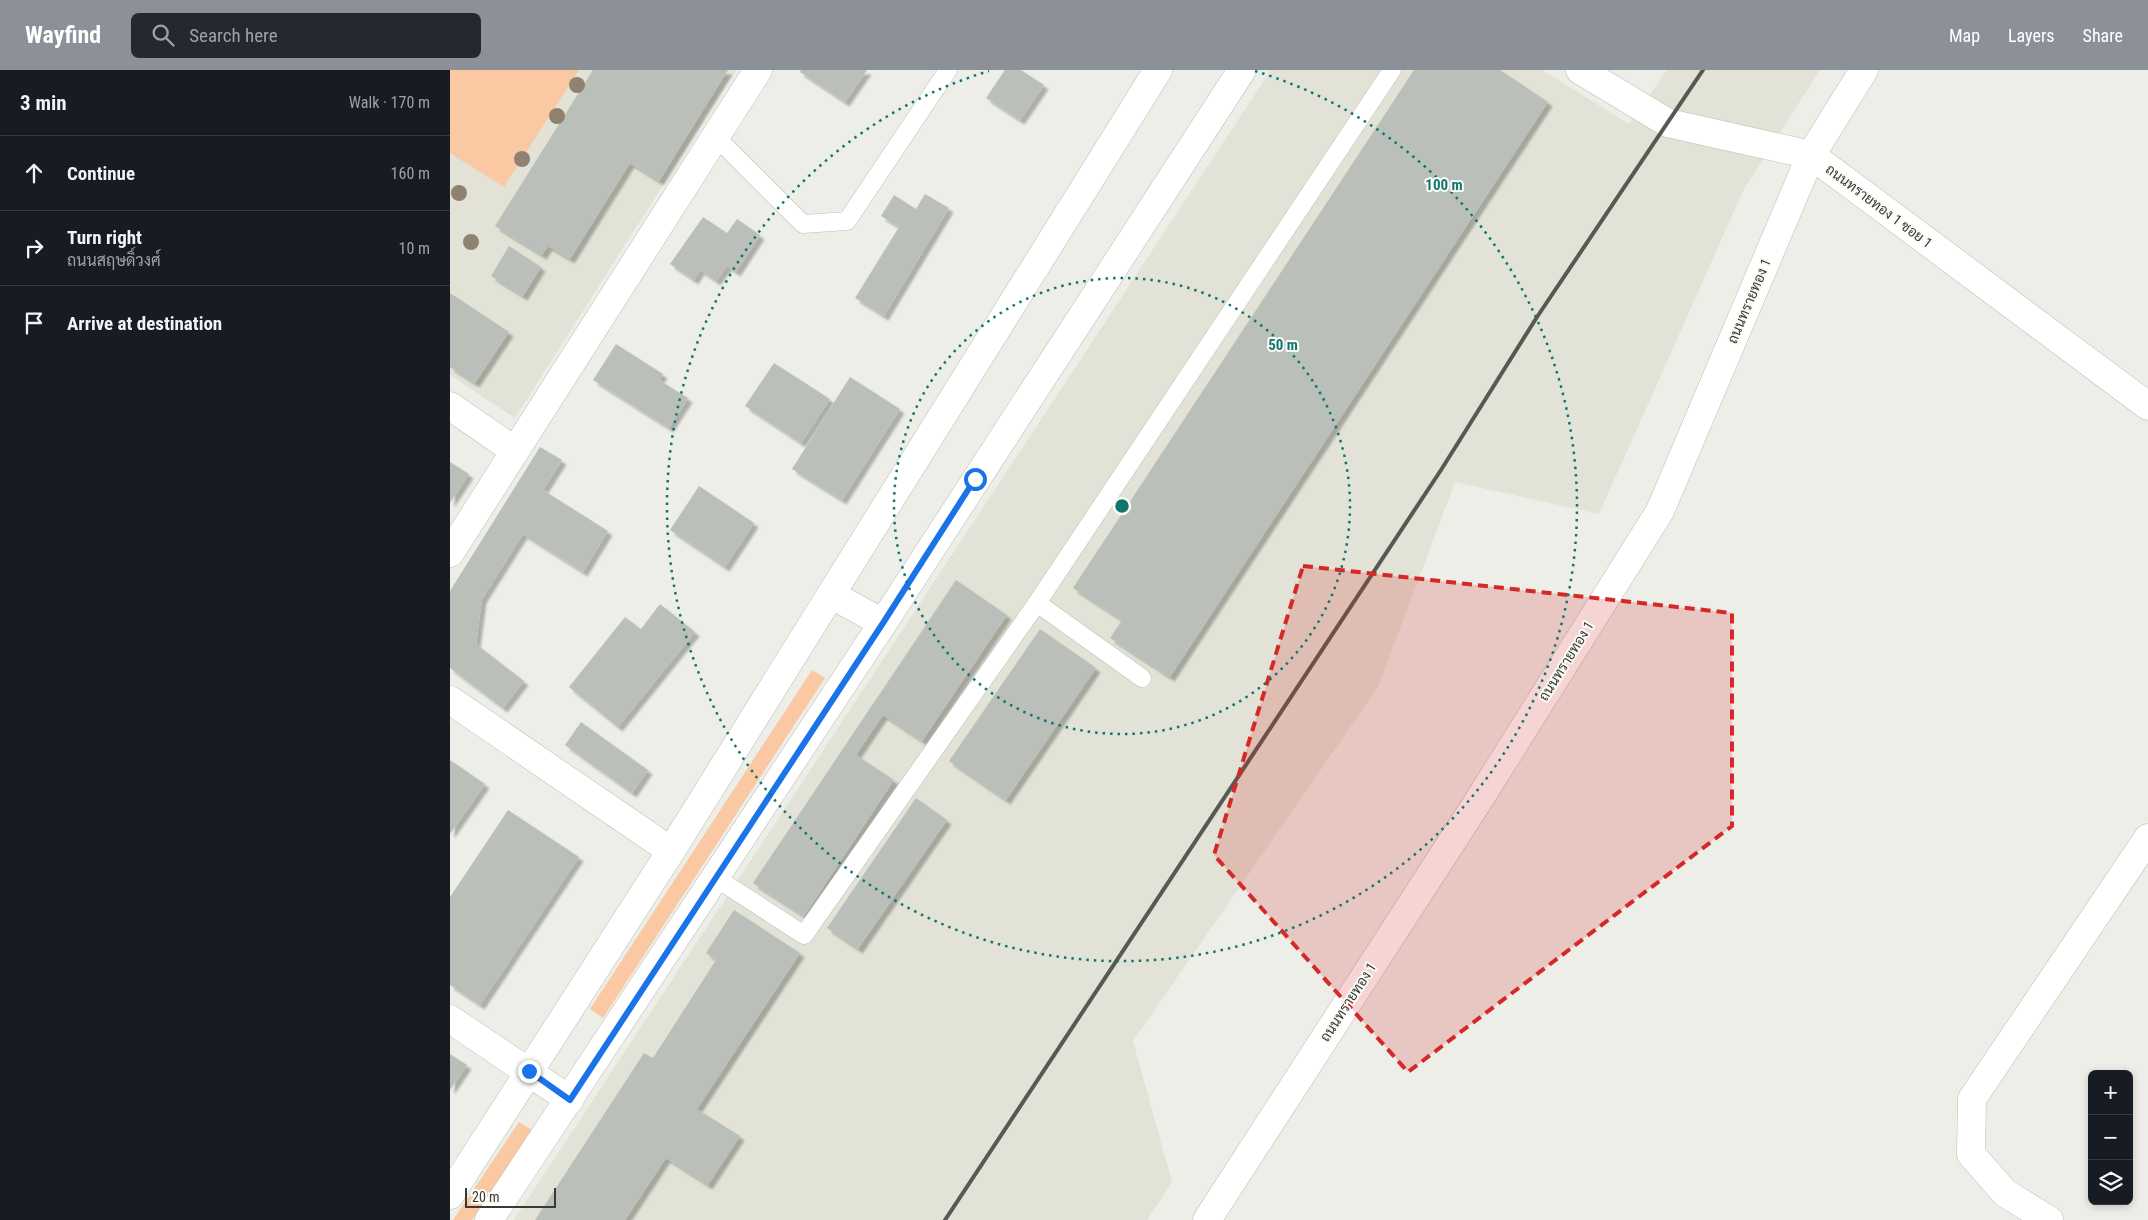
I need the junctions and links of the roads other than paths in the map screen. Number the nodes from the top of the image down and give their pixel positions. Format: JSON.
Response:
{"nodes":[{"id":1,"x":758,"y":70,"type":"edge"},
{"id":2,"x":948,"y":70,"type":"edge"},
{"id":3,"x":1158,"y":70,"type":"edge"},
{"id":4,"x":1242,"y":70,"type":"edge"},
{"id":5,"x":1392,"y":70,"type":"edge"},
{"id":6,"x":1580,"y":70,"type":"edge"},
{"id":7,"x":1864,"y":70,"type":"edge"},
{"id":8,"x":716,"y":137,"type":"junction"},
{"id":9,"x":1811,"y":155,"type":"junction"},
{"id":10,"x":450,"y":406,"type":"edge"},
{"id":11,"x":2148,"y":406,"type":"edge"},
{"id":12,"x":515,"y":451,"type":"junction"},
{"id":13,"x":450,"y":553,"type":"edge"},
{"id":14,"x":832,"y":595,"type":"junction"},
{"id":15,"x":1037,"y":603,"type":"junction"},
{"id":16,"x":883,"y":623,"type":"junction"},
{"id":17,"x":1142,"y":678,"type":"dead end"},
{"id":18,"x":450,"y":700,"type":"edge"},
{"id":19,"x":2148,"y":838,"type":"edge"},
{"id":20,"x":671,"y":851,"type":"junction"},
{"id":21,"x":716,"y":878,"type":"junction"},
{"id":22,"x":450,"y":1019,"type":"edge"},
{"id":23,"x":529,"y":1071,"type":"junction"},
{"id":24,"x":570,"y":1100,"type":"junction"},
{"id":25,"x":450,"y":1195,"type":"edge"},
{"id":26,"x":489,"y":1220,"type":"edge"},
{"id":27,"x":1207,"y":1220,"type":"edge"},
{"id":28,"x":2049,"y":1220,"type":"edge"}],
"edges":[{"from":1,"to":8,"type":"street"},
{"from":2,"to":8,"type":"lane"},
{"from":3,"to":14,"type":"street"},
{"from":4,"to":16,"type":"street"},
{"from":5,"to":15,"type":"lane"},
{"from":6,"to":9,"type":"street","name":"ถนนทรายทอง 1 ซอย 1"},
{"from":7,"to":9,"type":"street","name":"ถนนทรายทอง 1"},
{"from":8,"to":12,"type":"street"},
{"from":9,"to":11,"type":"street","name":"ถนนทรายทอง 1 ซอย 1"},
{"from":9,"to":27,"type":"street","name":"ถนนทรายทอง 1"},
{"from":10,"to":12,"type":"street"},
{"from":12,"to":13,"type":"street"},
{"from":14,"to":16,"type":"street"},
{"from":14,"to":20,"type":"street"},
{"from":15,"to":17,"type":"lane"},
{"from":15,"to":21,"type":"lane"},
{"from":16,"to":21,"type":"street"},
{"from":18,"to":20,"type":"street"},
{"from":19,"to":28,"type":"street"},
{"from":20,"to":23,"type":"street"},
{"from":21,"to":24,"type":"street"},
{"from":22,"to":23,"type":"street"},
{"from":23,"to":24,"type":"street"},
{"from":23,"to":25,"type":"street"},
{"from":24,"to":26,"type":"street"}]}
